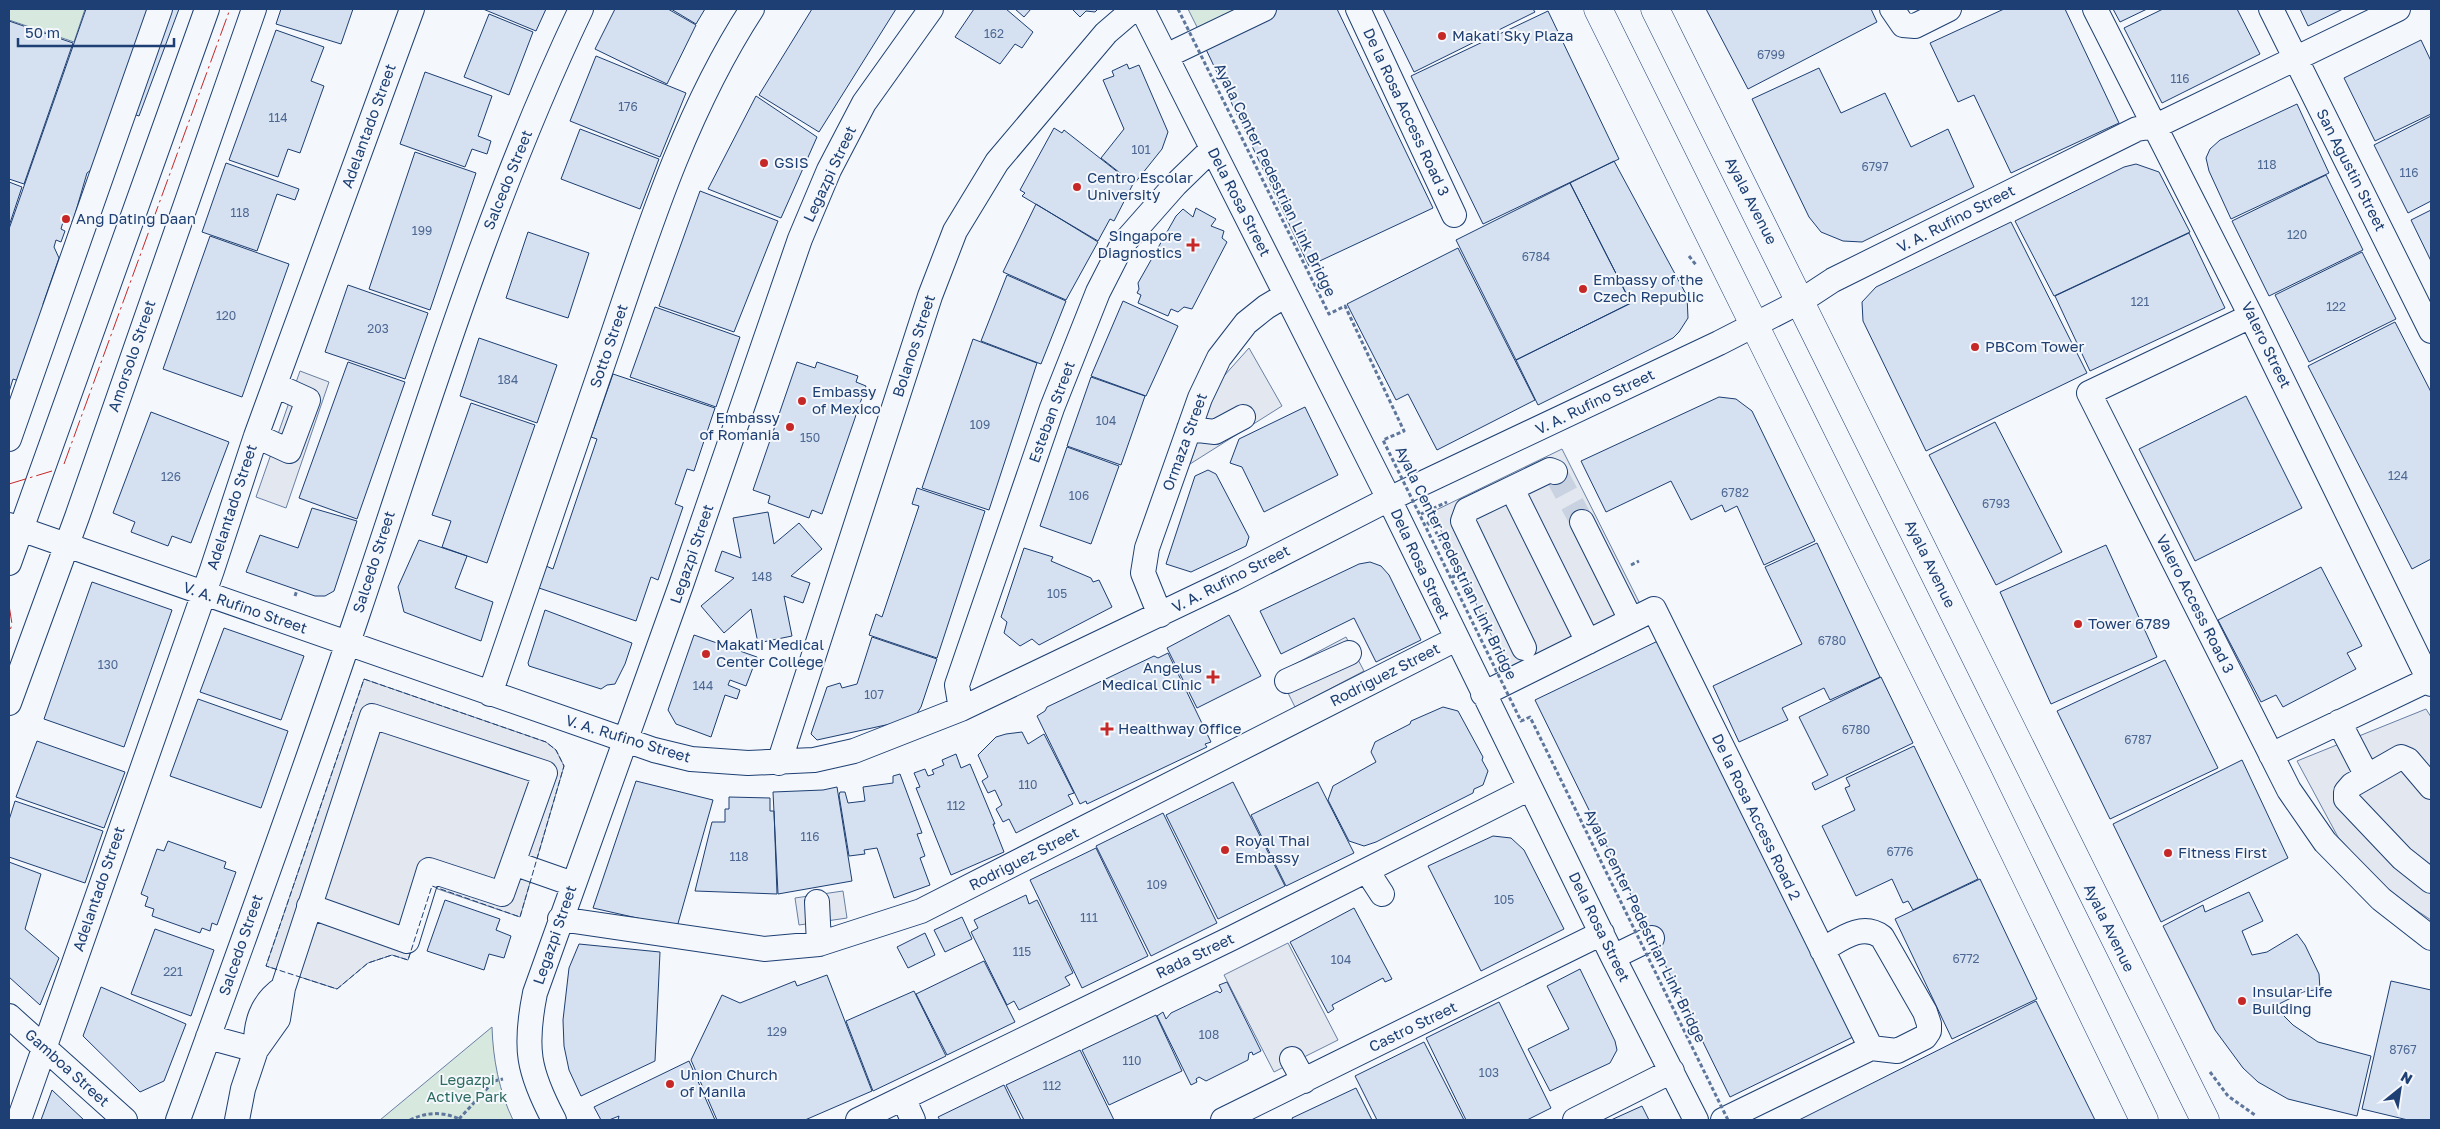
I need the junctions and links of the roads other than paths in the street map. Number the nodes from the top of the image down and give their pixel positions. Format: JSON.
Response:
{"nodes":[{"id":1,"x":160,"y":9,"type":"edge"},
{"id":2,"x":207,"y":9,"type":"edge"},
{"id":3,"x":254,"y":9,"type":"edge"},
{"id":4,"x":412,"y":9,"type":"edge"},
{"id":5,"x":581,"y":9,"type":"edge"},
{"id":6,"x":752,"y":9,"type":"edge"},
{"id":7,"x":931,"y":9,"type":"edge"},
{"id":8,"x":1134,"y":9,"type":"edge"},
{"id":9,"x":1142,"y":9,"type":"edge"},
{"id":10,"x":1264,"y":9,"type":"edge"},
{"id":11,"x":1358,"y":9,"type":"edge"},
{"id":12,"x":1598,"y":9,"type":"edge"},
{"id":13,"x":1655,"y":9,"type":"edge"},
{"id":14,"x":1892,"y":9,"type":"edge"},
{"id":15,"x":1949,"y":9,"type":"edge"},
{"id":16,"x":2095,"y":9,"type":"edge"},
{"id":17,"x":2271,"y":9,"type":"edge"},
{"id":18,"x":2398,"y":9,"type":"edge"},
{"id":19,"x":1166,"y":56,"type":"junction"},
{"id":20,"x":2295,"y":58,"type":"junction"},
{"id":21,"x":2156,"y":126,"type":"junction"},
{"id":22,"x":1212,"y":148,"type":"junction"},
{"id":23,"x":1454,"y":215,"type":"dead end"},
{"id":24,"x":1286,"y":295,"type":"junction"},
{"id":25,"x":1801,"y":301,"type":"junction"},
{"id":26,"x":2252,"y":316,"type":"junction"},
{"id":27,"x":1754,"y":325,"type":"junction"},
{"id":28,"x":2431,"y":332,"type":"edge"},
{"id":29,"x":275,"y":385,"type":"junction"},
{"id":30,"x":1243,"y":417,"type":"dead end"},
{"id":31,"x":1189,"y":429,"type":"junction"},
{"id":32,"x":256,"y":436,"type":"junction"},
{"id":33,"x":9,"y":438,"type":"edge"},
{"id":34,"x":1555,"y":472,"type":"dead end"},
{"id":35,"x":1512,"y":490,"type":"junction"},
{"id":36,"x":1389,"y":499,"type":"junction"},
{"id":37,"x":1582,"y":522,"type":"tunnel mouth"},
{"id":38,"x":15,"y":527,"type":"edge"},
{"id":39,"x":66,"y":546,"type":"junction"},
{"id":40,"x":9,"y":563,"type":"edge"},
{"id":41,"x":203,"y":594,"type":"junction"},
{"id":42,"x":1160,"y":615,"type":"junction"},
{"id":43,"x":1631,"y":620,"type":"junction"},
{"id":44,"x":1456,"y":639,"type":"junction"},
{"id":45,"x":1588,"y":642,"type":"junction"},
{"id":46,"x":347,"y":644,"type":"junction"},
{"id":47,"x":1524,"y":648,"type":"dead end"},
{"id":48,"x":1349,"y":653,"type":"dead end"},
{"id":49,"x":1311,"y":669,"type":"junction"},
{"id":50,"x":1287,"y":681,"type":"dead end"},
{"id":51,"x":2430,"y":682,"type":"edge"},
{"id":52,"x":490,"y":694,"type":"junction"},
{"id":53,"x":1483,"y":694,"type":"junction"},
{"id":54,"x":9,"y":703,"type":"edge"},
{"id":55,"x":1329,"y":704,"type":"junction"},
{"id":56,"x":961,"y":709,"type":"junction"},
{"id":57,"x":2339,"y":722,"type":"junction"},
{"id":58,"x":625,"y":741,"type":"junction"},
{"id":59,"x":2270,"y":755,"type":"junction"},
{"id":60,"x":779,"y":762,"type":"junction"},
{"id":61,"x":2367,"y":776,"type":"junction"},
{"id":62,"x":2431,"y":787,"type":"edge"},
{"id":63,"x":1530,"y":788,"type":"junction"},
{"id":64,"x":513,"y":863,"type":"junction"},
{"id":65,"x":1367,"y":871,"type":"junction"},
{"id":66,"x":2431,"y":881,"type":"edge"},
{"id":67,"x":573,"y":884,"type":"junction"},
{"id":68,"x":1382,"y":894,"type":"dead end"},
{"id":69,"x":817,"y":902,"type":"dead end"},
{"id":70,"x":309,"y":906,"type":"junction"},
{"id":71,"x":560,"y":919,"type":"junction"},
{"id":72,"x":1602,"y":933,"type":"junction"},
{"id":73,"x":1652,"y":938,"type":"dead end"},
{"id":74,"x":2431,"y":938,"type":"edge"},
{"id":75,"x":819,"y":944,"type":"junction"},
{"id":76,"x":1822,"y":950,"type":"junction"},
{"id":77,"x":1613,"y":957,"type":"junction"},
{"id":78,"x":9,"y":1016,"type":"edge"},
{"id":79,"x":208,"y":1037,"type":"junction"},
{"id":80,"x":1870,"y":1048,"type":"junction"},
{"id":81,"x":44,"y":1049,"type":"junction"},
{"id":82,"x":256,"y":1050,"type":"junction"},
{"id":83,"x":1292,"y":1059,"type":"dead end"},
{"id":84,"x":1672,"y":1071,"type":"junction"},
{"id":85,"x":1304,"y":1081,"type":"junction"},
{"id":86,"x":903,"y":1098,"type":"junction"},
{"id":87,"x":19,"y":1120,"type":"edge"},
{"id":88,"x":125,"y":1120,"type":"edge"},
{"id":89,"x":178,"y":1120,"type":"edge"},
{"id":90,"x":237,"y":1120,"type":"edge"},
{"id":91,"x":554,"y":1120,"type":"edge"},
{"id":92,"x":858,"y":1120,"type":"edge"},
{"id":93,"x":913,"y":1120,"type":"edge"},
{"id":94,"x":1223,"y":1120,"type":"edge"},
{"id":95,"x":1575,"y":1120,"type":"edge"},
{"id":96,"x":1696,"y":1120,"type":"edge"},
{"id":97,"x":1723,"y":1120,"type":"edge"},
{"id":98,"x":2144,"y":1120,"type":"edge"},
{"id":99,"x":2206,"y":1120,"type":"edge"}],
"edges":[{"from":1,"to":33,"type":"street"},
{"from":2,"to":38,"type":"street"},
{"from":3,"to":39,"type":"street","name":"Amorsolo Street"},
{"from":4,"to":29,"type":"street","name":"Adelantado Street"},
{"from":5,"to":46,"type":"street","name":"Salcedo Street"},
{"from":6,"to":52,"type":"street","name":"Sotto Street"},
{"from":7,"to":58,"type":"street","name":"Legazpi Street"},
{"from":8,"to":60,"type":"street","name":"Bolanos Street"},
{"from":9,"to":19,"type":"street","name":"Dela Rosa Street"},
{"from":10,"to":19,"type":"street"},
{"from":11,"to":23,"type":"street","name":"De la Rosa Access Road 3"},
{"from":12,"to":27,"type":"main road"},
{"from":13,"to":25,"type":"main road","name":"Ayala Avenue"},
{"from":14,"to":15,"type":"street"},
{"from":16,"to":21,"type":"street","name":"Valero Street"},
{"from":17,"to":20,"type":"street","name":"San Agustin Street"},
{"from":18,"to":20,"type":"street","name":"V. A. Rufino Street"},
{"from":19,"to":22,"type":"street","name":"Dela Rosa Street"},
{"from":20,"to":21,"type":"street","name":"V. A. Rufino Street"},
{"from":20,"to":28,"type":"street","name":"San Agustin Street"},
{"from":21,"to":25,"type":"street","name":"V. A. Rufino Street"},
{"from":21,"to":26,"type":"street","name":"Valero Street"},
{"from":22,"to":24,"type":"street","name":"Dela Rosa Street"},
{"from":22,"to":56,"type":"street","name":"Esteban Street"},
{"from":24,"to":31,"type":"street","name":"Ormaza Street"},
{"from":24,"to":36,"type":"street","name":"Dela Rosa Street"},
{"from":25,"to":27,"type":"street","name":"V. A. Rufino Street"},
{"from":25,"to":99,"type":"main road","name":"Ayala Avenue"},
{"from":26,"to":51,"type":"street","name":"Valero Street"},
{"from":26,"to":59,"type":"street","name":"Valero Access Road 3"},
{"from":27,"to":36,"type":"street","name":"V. A. Rufino Street"},
{"from":27,"to":98,"type":"main road"},
{"from":29,"to":32,"type":"street","name":"Adelantado Street"},
{"from":29,"to":32,"type":"street"},
{"from":30,"to":31,"type":"street"},
{"from":31,"to":42,"type":"street","name":"Ormaza Street"},
{"from":32,"to":41,"type":"street","name":"Adelantado Street"},
{"from":34,"to":35,"type":"street"},
{"from":35,"to":45,"type":"street"},
{"from":35,"to":47,"type":"street"},
{"from":36,"to":42,"type":"street","name":"V. A. Rufino Street"},
{"from":36,"to":44,"type":"street","name":"Dela Rosa Street"},
{"from":37,"to":43,"type":"street"},
{"from":38,"to":39,"type":"street","name":"V. A. Rufino Street"},
{"from":38,"to":40,"type":"street"},
{"from":39,"to":41,"type":"street","name":"V. A. Rufino Street"},
{"from":39,"to":54,"type":"street","name":"Amorsolo Street"},
{"from":41,"to":46,"type":"street","name":"V. A. Rufino Street"},
{"from":41,"to":81,"type":"street","name":"Adelantado Street"},
{"from":42,"to":56,"type":"street","name":"V. A. Rufino Street"},
{"from":43,"to":45,"type":"street","name":"De la Rosa Access Road 2"},
{"from":43,"to":76,"type":"street","name":"De la Rosa Access Road 2"},
{"from":44,"to":53,"type":"street","name":"Dela Rosa Street"},
{"from":44,"to":55,"type":"street","name":"Rodriguez Street"},
{"from":45,"to":53,"type":"street","name":"De la Rosa Access Road 2"},
{"from":46,"to":52,"type":"street","name":"V. A. Rufino Street"},
{"from":46,"to":79,"type":"street","name":"Salcedo Street"},
{"from":48,"to":49,"type":"street"},
{"from":49,"to":50,"type":"street"},
{"from":49,"to":55,"type":"street"},
{"from":51,"to":57,"type":"street"},
{"from":52,"to":58,"type":"street","name":"V. A. Rufino Street"},
{"from":53,"to":63,"type":"street","name":"Dela Rosa Street"},
{"from":55,"to":75,"type":"street","name":"Rodriguez Street"},
{"from":56,"to":60,"type":"street","name":"V. A. Rufino Street"},
{"from":57,"to":59,"type":"street"},
{"from":57,"to":61,"type":"street"},
{"from":58,"to":60,"type":"street","name":"V. A. Rufino Street"},
{"from":58,"to":67,"type":"street","name":"Legazpi Street"},
{"from":59,"to":74,"type":"street","name":"Valero Access Road 3"},
{"from":61,"to":62,"type":"street"},
{"from":61,"to":66,"type":"street"},
{"from":63,"to":65,"type":"street","name":"Rada Street"},
{"from":63,"to":72,"type":"street","name":"Dela Rosa Street"},
{"from":64,"to":67,"type":"street"},
{"from":64,"to":70,"type":"street"},
{"from":64,"to":70,"type":"street"},
{"from":65,"to":68,"type":"street"},
{"from":65,"to":86,"type":"street","name":"Rada Street"},
{"from":67,"to":71,"type":"street","name":"Legazpi Street"},
{"from":69,"to":75,"type":"street"},
{"from":70,"to":82,"type":"street"},
{"from":71,"to":75,"type":"street","name":"Rodriguez Street"},
{"from":71,"to":91,"type":"street","name":"Legazpi Street"},
{"from":72,"to":77,"type":"street","name":"Dela Rosa Street"},
{"from":72,"to":85,"type":"street","name":"Castro Street"},
{"from":73,"to":77,"type":"street"},
{"from":76,"to":80,"type":"street","name":"De la Rosa Access Road 2"},
{"from":76,"to":80,"type":"street"},
{"from":77,"to":84,"type":"street","name":"Dela Rosa Street"},
{"from":78,"to":81,"type":"street","name":"Gamboa Street"},
{"from":79,"to":82,"type":"street"},
{"from":79,"to":89,"type":"street","name":"Salcedo Street"},
{"from":80,"to":97,"type":"street"},
{"from":81,"to":87,"type":"street","name":"Adelantado Street"},
{"from":81,"to":88,"type":"street","name":"Gamboa Street"},
{"from":82,"to":90,"type":"street"},
{"from":83,"to":85,"type":"street"},
{"from":84,"to":95,"type":"street"},
{"from":84,"to":96,"type":"street","name":"Dela Rosa Street"},
{"from":85,"to":94,"type":"street","name":"Castro Street"},
{"from":86,"to":92,"type":"street","name":"Rada Street"},
{"from":86,"to":93,"type":"street"}]}
